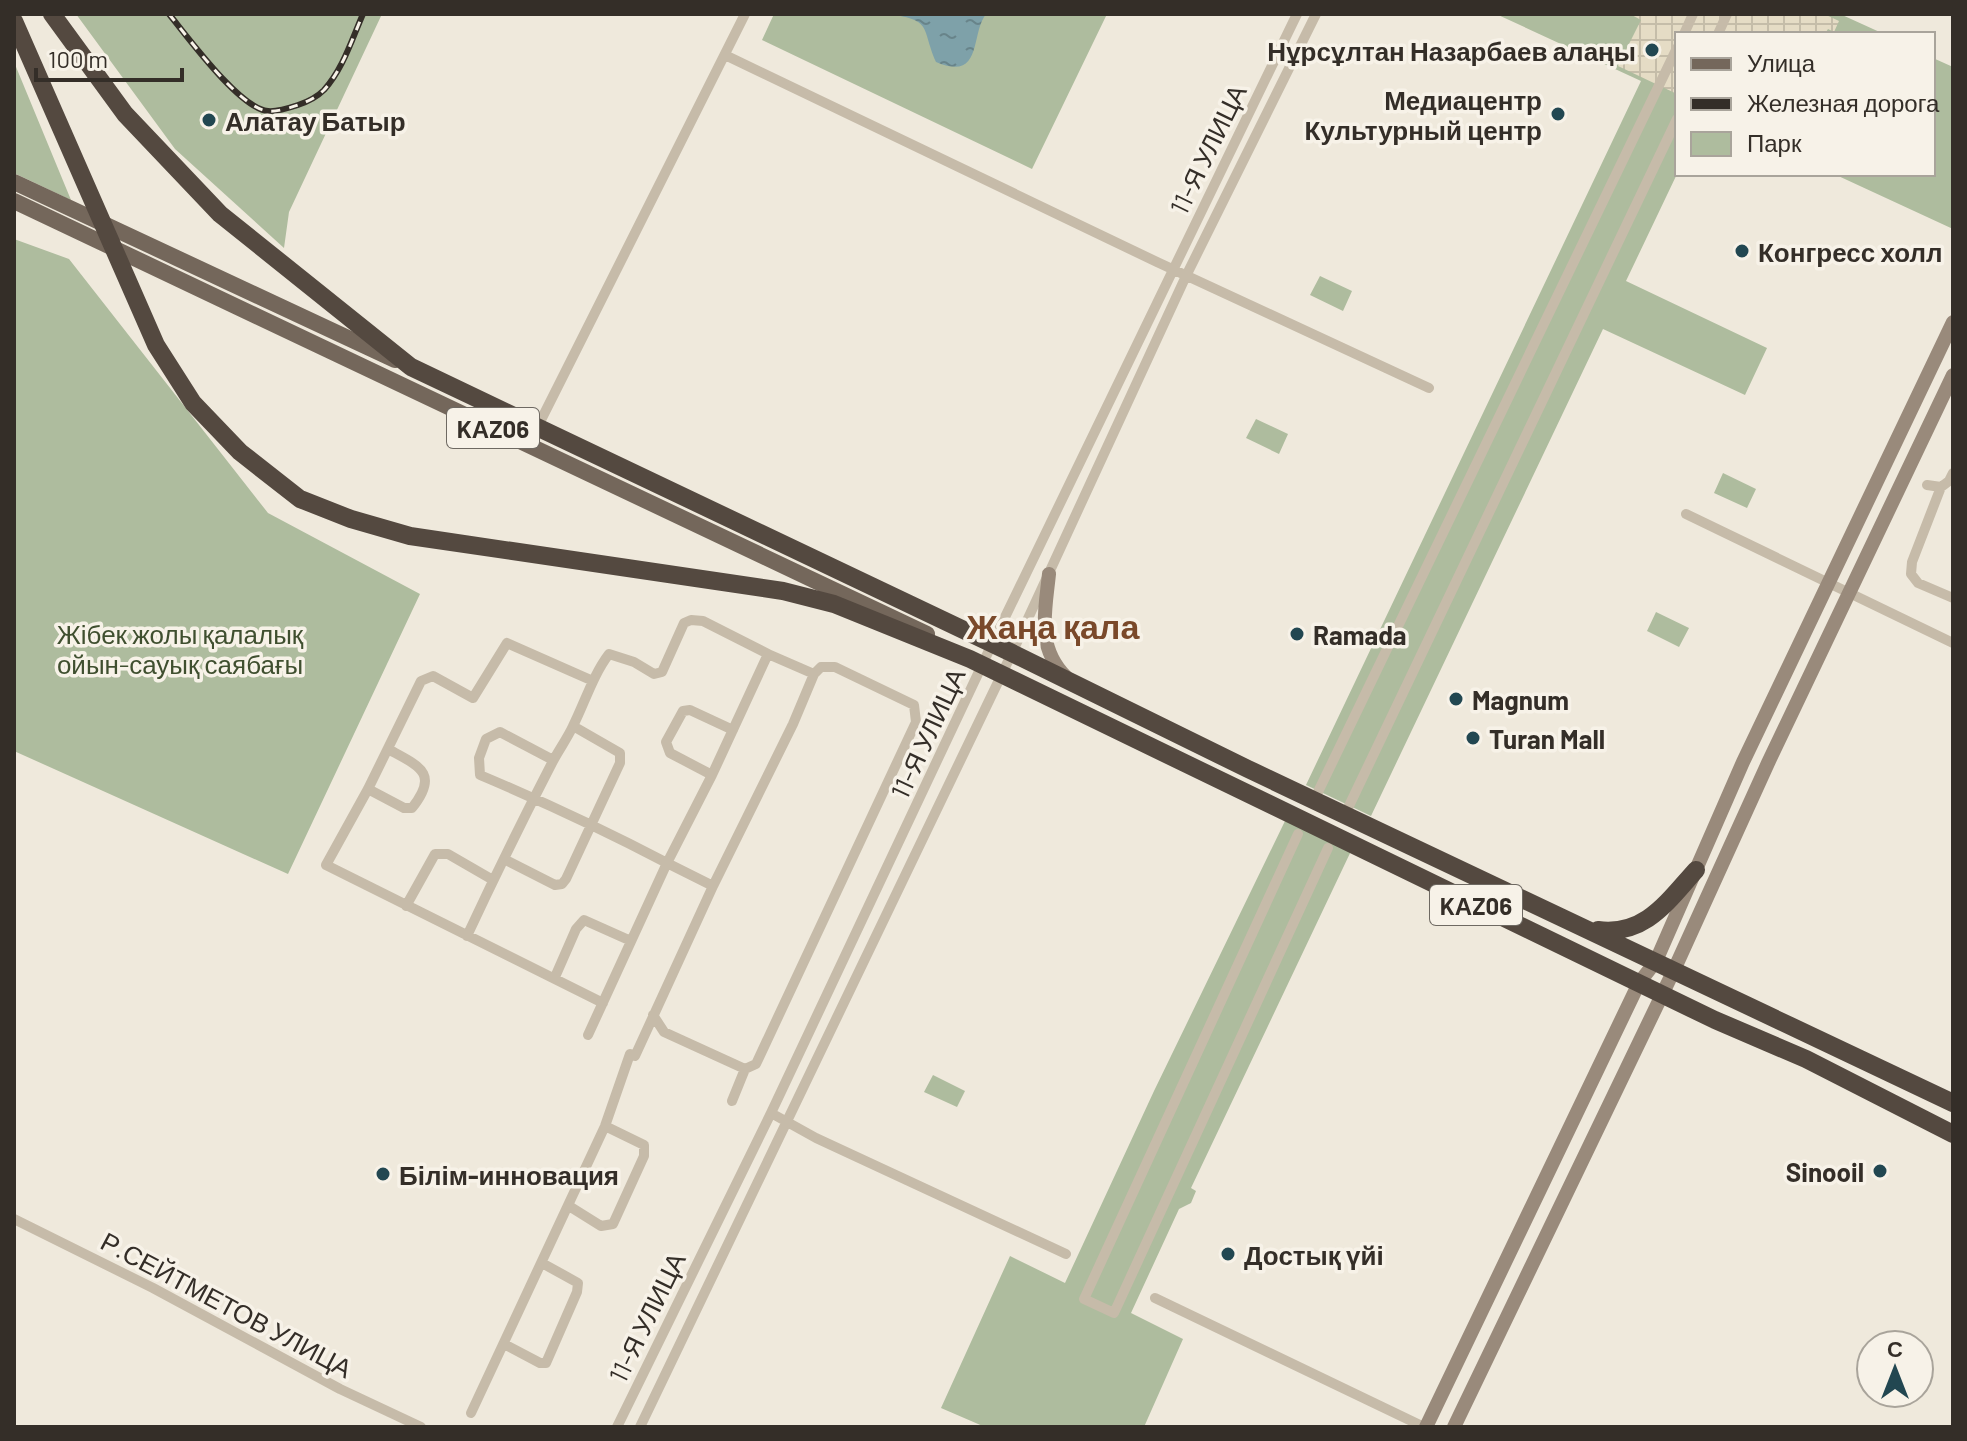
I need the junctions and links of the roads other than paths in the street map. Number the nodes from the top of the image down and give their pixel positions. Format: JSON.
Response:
{"nodes":[{"id":1,"x":52,"y":14,"type":"edge"},
{"id":2,"x":745,"y":14,"type":"edge"},
{"id":3,"x":1297,"y":14,"type":"edge"},
{"id":4,"x":1316,"y":14,"type":"edge"},
{"id":5,"x":14,"y":21,"type":"edge"},
{"id":6,"x":1675,"y":52,"type":"edge"},
{"id":7,"x":725,"y":55,"type":"junction"},
{"id":8,"x":1675,"y":123,"type":"edge"},
{"id":9,"x":14,"y":182,"type":"edge"},
{"id":10,"x":14,"y":201,"type":"edge"},
{"id":11,"x":1173,"y":270,"type":"junction"},
{"id":12,"x":1186,"y":276,"type":"junction"},
{"id":13,"x":1953,"y":322,"type":"edge"},
{"id":14,"x":411,"y":367,"type":"junction"},
{"id":15,"x":1953,"y":375,"type":"edge"},
{"id":16,"x":1429,"y":388,"type":"dead end"},
{"id":17,"x":537,"y":428,"type":"junction"},
{"id":18,"x":1953,"y":473,"type":"edge"},
{"id":19,"x":1927,"y":485,"type":"dead end"},
{"id":20,"x":1941,"y":487,"type":"junction"},
{"id":21,"x":1686,"y":514,"type":"dead end"},
{"id":22,"x":1049,"y":574,"type":"junction"},
{"id":23,"x":1828,"y":583,"type":"junction"},
{"id":24,"x":1850,"y":593,"type":"junction"},
{"id":25,"x":1953,"y":598,"type":"edge"},
{"id":26,"x":1953,"y":643,"type":"edge"},
{"id":27,"x":992,"y":644,"type":"junction"},
{"id":28,"x":1012,"y":653,"type":"junction"},
{"id":29,"x":768,"y":654,"type":"junction"},
{"id":30,"x":985,"y":666,"type":"junction"},
{"id":31,"x":814,"y":674,"type":"junction"},
{"id":32,"x":593,"y":681,"type":"junction"},
{"id":33,"x":1072,"y":683,"type":"junction"},
{"id":34,"x":573,"y":726,"type":"junction"},
{"id":35,"x":733,"y":730,"type":"junction"},
{"id":36,"x":388,"y":749,"type":"junction"},
{"id":37,"x":553,"y":760,"type":"junction"},
{"id":38,"x":712,"y":775,"type":"junction"},
{"id":39,"x":368,"y":789,"type":"junction"},
{"id":40,"x":1317,"y":794,"type":"dead end"},
{"id":41,"x":534,"y":798,"type":"junction"},
{"id":42,"x":1348,"y":808,"type":"dead end"},
{"id":43,"x":591,"y":824,"type":"junction"},
{"id":44,"x":1298,"y":834,"type":"dead end"},
{"id":45,"x":1328,"y":848,"type":"dead end"},
{"id":46,"x":504,"y":859,"type":"junction"},
{"id":47,"x":667,"y":863,"type":"junction"},
{"id":48,"x":1696,"y":870,"type":"junction"},
{"id":49,"x":493,"y":880,"type":"junction"},
{"id":50,"x":713,"y":886,"type":"junction"},
{"id":51,"x":406,"y":906,"type":"junction"},
{"id":52,"x":1585,"y":928,"type":"junction"},
{"id":53,"x":467,"y":936,"type":"junction"},
{"id":54,"x":631,"y":941,"type":"junction"},
{"id":55,"x":1656,"y":961,"type":"junction"},
{"id":56,"x":1674,"y":970,"type":"junction"},
{"id":57,"x":555,"y":977,"type":"junction"},
{"id":58,"x":1639,"y":983,"type":"junction"},
{"id":59,"x":1662,"y":994,"type":"junction"},
{"id":60,"x":603,"y":1003,"type":"junction"},
{"id":61,"x":653,"y":1015,"type":"junction"},
{"id":62,"x":588,"y":1035,"type":"dead end"},
{"id":63,"x":745,"y":1069,"type":"junction"},
{"id":64,"x":732,"y":1101,"type":"dead end"},
{"id":65,"x":1953,"y":1103,"type":"edge"},
{"id":66,"x":771,"y":1113,"type":"junction"},
{"id":67,"x":787,"y":1121,"type":"junction"},
{"id":68,"x":605,"y":1126,"type":"junction"},
{"id":69,"x":1953,"y":1134,"type":"edge"},
{"id":70,"x":569,"y":1206,"type":"junction"},
{"id":71,"x":14,"y":1219,"type":"edge"},
{"id":72,"x":1066,"y":1254,"type":"dead end"},
{"id":73,"x":542,"y":1263,"type":"junction"},
{"id":74,"x":1155,"y":1298,"type":"dead end"},
{"id":75,"x":504,"y":1344,"type":"junction"},
{"id":76,"x":471,"y":1413,"type":"dead end"},
{"id":77,"x":421,"y":1427,"type":"edge"},
{"id":78,"x":617,"y":1427,"type":"edge"},
{"id":79,"x":640,"y":1427,"type":"edge"},
{"id":80,"x":1425,"y":1427,"type":"edge"},
{"id":81,"x":1454,"y":1427,"type":"edge"}],
"edges":[{"from":1,"to":14,"type":"highway","number":"KАZ06"},
{"from":2,"to":7,"type":"street"},
{"from":3,"to":11,"type":"street","name":"11-Я УЛИЦА"},
{"from":4,"to":12,"type":"street","name":"11-Я УЛИЦА"},
{"from":5,"to":30,"type":"highway","number":"KАZ06"},
{"from":6,"to":40,"type":"street"},
{"from":7,"to":11,"type":"street"},
{"from":7,"to":17,"type":"street"},
{"from":8,"to":42,"type":"street"},
{"from":9,"to":14,"type":"main road","number":"KАZ06"},
{"from":10,"to":30,"type":"main road","number":"KАZ06"},
{"from":11,"to":12,"type":"street"},
{"from":11,"to":27,"type":"street","name":"11-Я УЛИЦА"},
{"from":12,"to":16,"type":"street"},
{"from":12,"to":22,"type":"street","name":"11-Я УЛИЦА"},
{"from":13,"to":23,"type":"street"},
{"from":14,"to":17,"type":"highway","number":"KАZ06"},
{"from":15,"to":24,"type":"street"},
{"from":17,"to":27,"type":"highway","number":"KАZ06"},
{"from":18,"to":20,"type":"street"},
{"from":19,"to":20,"type":"street"},
{"from":20,"to":25,"type":"street"},
{"from":21,"to":23,"type":"street"},
{"from":22,"to":28,"type":"street","name":"11-Я УЛИЦА"},
{"from":22,"to":33,"type":"street"},
{"from":23,"to":24,"type":"street"},
{"from":23,"to":48,"type":"street"},
{"from":24,"to":26,"type":"street"},
{"from":24,"to":56,"type":"street"},
{"from":27,"to":28,"type":"highway","number":"KАZ06"},
{"from":27,"to":30,"type":"street","name":"11-Я УЛИЦА"},
{"from":28,"to":30,"type":"street","name":"11-Я УЛИЦА"},
{"from":28,"to":33,"type":"highway","number":"KАZ06"},
{"from":29,"to":31,"type":"street"},
{"from":29,"to":32,"type":"street"},
{"from":29,"to":35,"type":"street"},
{"from":30,"to":58,"type":"highway","number":"KАZ06"},
{"from":30,"to":66,"type":"street","name":"11-Я УЛИЦА"},
{"from":30,"to":67,"type":"street","name":"11-Я УЛИЦА"},
{"from":31,"to":50,"type":"street"},
{"from":31,"to":63,"type":"street"},
{"from":32,"to":34,"type":"street"},
{"from":32,"to":36,"type":"street"},
{"from":33,"to":52,"type":"highway","number":"KАZ06"},
{"from":34,"to":37,"type":"street"},
{"from":34,"to":43,"type":"street"},
{"from":35,"to":38,"type":"street"},
{"from":35,"to":38,"type":"street"},
{"from":36,"to":39,"type":"street"},
{"from":36,"to":39,"type":"street"},
{"from":37,"to":41,"type":"street"},
{"from":37,"to":41,"type":"street"},
{"from":38,"to":47,"type":"street"},
{"from":39,"to":51,"type":"street"},
{"from":41,"to":43,"type":"street"},
{"from":41,"to":46,"type":"street"},
{"from":43,"to":46,"type":"street"},
{"from":43,"to":47,"type":"street"},
{"from":44,"to":45,"type":"street"},
{"from":46,"to":49,"type":"street"},
{"from":47,"to":50,"type":"street"},
{"from":47,"to":54,"type":"street"},
{"from":48,"to":52,"type":"highway"},
{"from":48,"to":55,"type":"street"},
{"from":49,"to":51,"type":"street"},
{"from":49,"to":53,"type":"street"},
{"from":50,"to":61,"type":"street"},
{"from":51,"to":53,"type":"street"},
{"from":52,"to":55,"type":"highway","number":"KАZ06"},
{"from":53,"to":57,"type":"street"},
{"from":54,"to":57,"type":"street"},
{"from":54,"to":60,"type":"street"},
{"from":55,"to":56,"type":"highway","number":"KАZ06"},
{"from":55,"to":58,"type":"street"},
{"from":56,"to":59,"type":"street"},
{"from":56,"to":65,"type":"highway","number":"KАZ06"},
{"from":57,"to":60,"type":"street"},
{"from":58,"to":59,"type":"highway","number":"KАZ06"},
{"from":58,"to":80,"type":"street"},
{"from":59,"to":69,"type":"highway","number":"KАZ06"},
{"from":59,"to":81,"type":"street"},
{"from":60,"to":62,"type":"street"},
{"from":61,"to":63,"type":"street"},
{"from":61,"to":68,"type":"street"},
{"from":63,"to":64,"type":"street"},
{"from":66,"to":67,"type":"street"},
{"from":66,"to":78,"type":"street","name":"11-Я УЛИЦА"},
{"from":67,"to":72,"type":"street"},
{"from":67,"to":79,"type":"street","name":"11-Я УЛИЦА"},
{"from":68,"to":70,"type":"street"},
{"from":68,"to":70,"type":"street"},
{"from":70,"to":73,"type":"street"},
{"from":71,"to":77,"type":"street","name":"Р.СЕЙТМЕТОВ УЛИЦА"},
{"from":73,"to":75,"type":"street"},
{"from":73,"to":75,"type":"street"},
{"from":74,"to":80,"type":"street"},
{"from":75,"to":76,"type":"street"}]}
